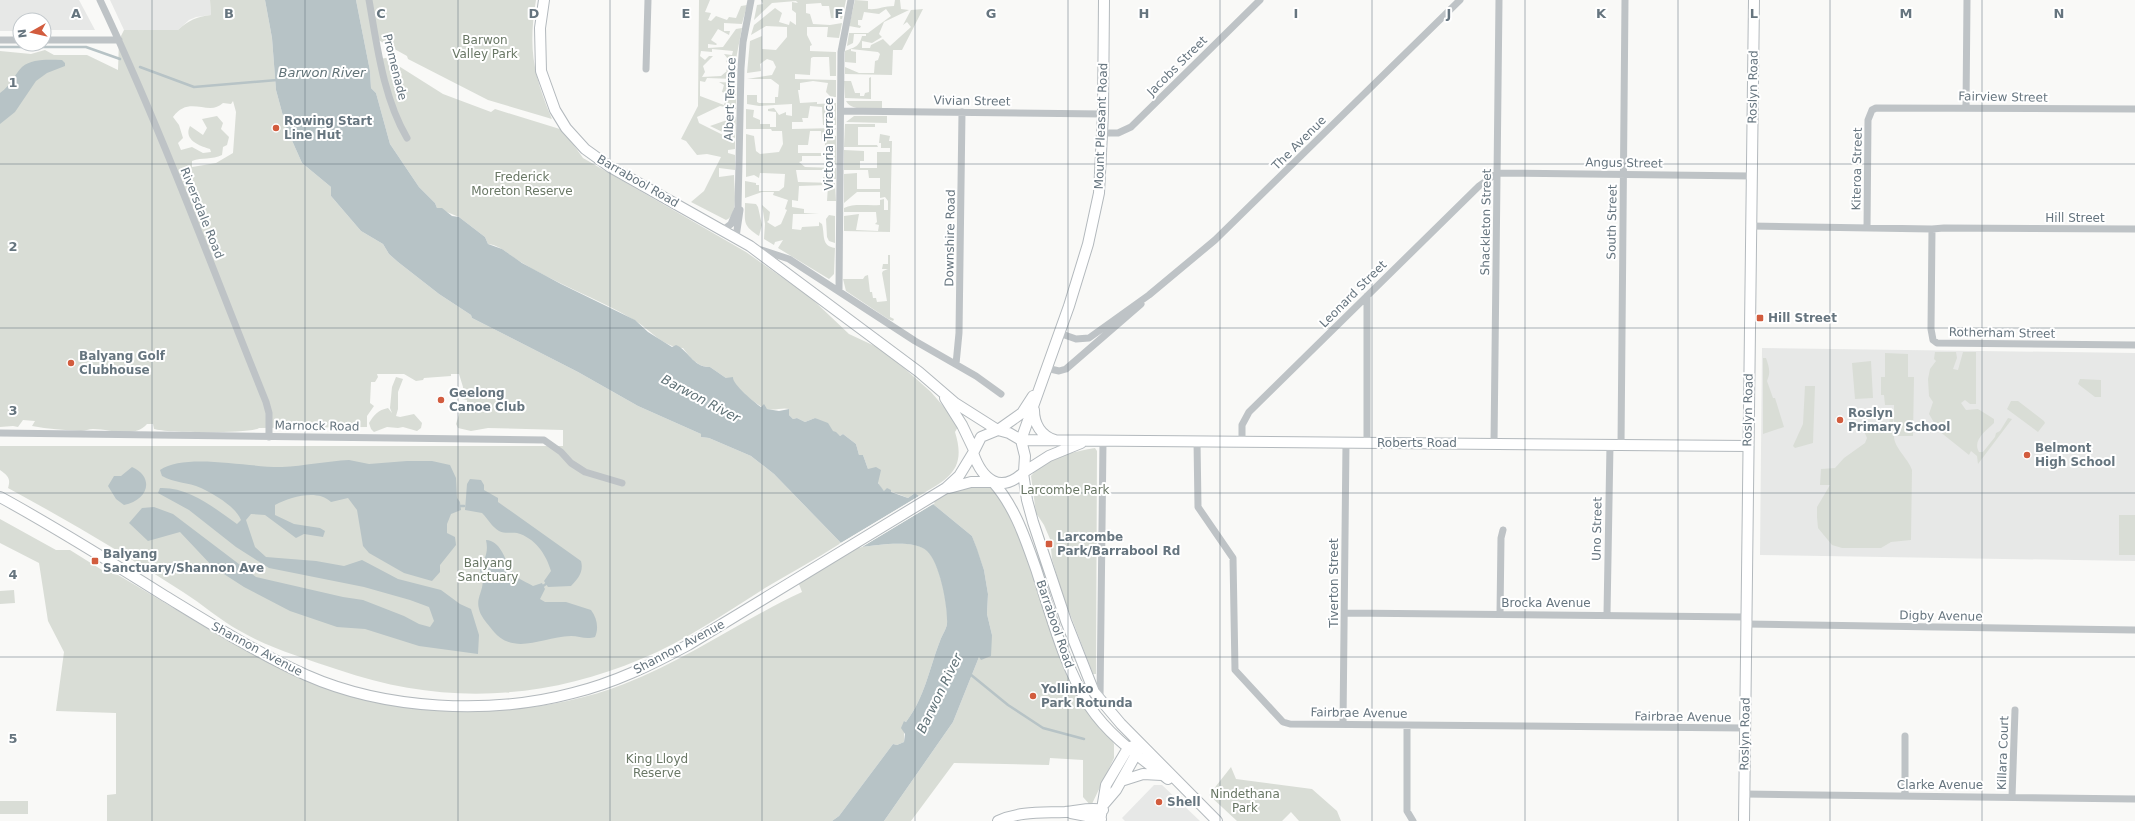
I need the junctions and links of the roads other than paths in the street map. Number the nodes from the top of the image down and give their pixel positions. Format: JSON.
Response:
{"nodes":[{"id":1,"x":100,"y":0,"type":"edge"},
{"id":2,"x":369,"y":0,"type":"edge"},
{"id":3,"x":544,"y":0,"type":"edge"},
{"id":4,"x":648,"y":0,"type":"edge"},
{"id":5,"x":751,"y":0,"type":"edge"},
{"id":6,"x":851,"y":0,"type":"edge"},
{"id":7,"x":1104,"y":0,"type":"edge"},
{"id":8,"x":1260,"y":0,"type":"edge"},
{"id":9,"x":1460,"y":0,"type":"edge"},
{"id":10,"x":1499,"y":0,"type":"edge"},
{"id":11,"x":1625,"y":0,"type":"edge"},
{"id":12,"x":1754,"y":0,"type":"edge"},
{"id":13,"x":1967,"y":0,"type":"edge"},
{"id":14,"x":0,"y":40,"type":"edge"},
{"id":15,"x":12,"y":40,"type":"edge"},
{"id":16,"x":52,"y":40,"type":"edge"},
{"id":17,"x":119,"y":40,"type":"junction"},
{"id":18,"x":646,"y":69,"type":"dead end"},
{"id":19,"x":1966,"y":107,"type":"junction"},
{"id":20,"x":2135,"y":109,"type":"edge"},
{"id":21,"x":1872,"y":110,"type":"joint"},
{"id":22,"x":840,"y":111,"type":"junction"},
{"id":23,"x":962,"y":112,"type":"junction"},
{"id":24,"x":1103,"y":114,"type":"junction"},
{"id":25,"x":1102,"y":133,"type":"junction"},
{"id":26,"x":407,"y":138,"type":"dead end"},
{"id":27,"x":1497,"y":173,"type":"junction"},
{"id":28,"x":1624,"y":174,"type":"junction"},
{"id":29,"x":1751,"y":176,"type":"junction"},
{"id":30,"x":738,"y":200,"type":"junction"},
{"id":31,"x":1750,"y":226,"type":"junction"},
{"id":32,"x":1867,"y":228,"type":"junction"},
{"id":33,"x":1932,"y":229,"type":"junction"},
{"id":34,"x":2135,"y":229,"type":"edge"},
{"id":35,"x":723,"y":230,"type":"junction"},
{"id":36,"x":736,"y":237,"type":"junction"},
{"id":37,"x":750,"y":246,"type":"junction"},
{"id":38,"x":839,"y":290,"type":"junction"},
{"id":39,"x":1149,"y":295,"type":"junction"},
{"id":40,"x":1366,"y":296,"type":"junction"},
{"id":41,"x":1059,"y":333,"type":"junction"},
{"id":42,"x":2135,"y":345,"type":"edge"},
{"id":43,"x":956,"y":364,"type":"junction"},
{"id":44,"x":1046,"y":368,"type":"junction"},
{"id":45,"x":1040,"y":386,"type":"junction"},
{"id":46,"x":937,"y":387,"type":"junction"},
{"id":47,"x":1001,"y":394,"type":"dead end"},
{"id":48,"x":1035,"y":406,"type":"junction"},
{"id":49,"x":997,"y":429,"type":"junction"},
{"id":50,"x":0,"y":433,"type":"edge"},
{"id":51,"x":269,"y":437,"type":"junction"},
{"id":52,"x":1021,"y":440,"type":"junction"},
{"id":53,"x":1061,"y":441,"type":"junction"},
{"id":54,"x":1087,"y":441,"type":"junction"},
{"id":55,"x":1103,"y":441,"type":"junction"},
{"id":56,"x":1197,"y":441,"type":"junction"},
{"id":57,"x":1242,"y":442,"type":"junction"},
{"id":58,"x":1346,"y":443,"type":"junction"},
{"id":59,"x":1367,"y":443,"type":"junction"},
{"id":60,"x":1494,"y":444,"type":"junction"},
{"id":61,"x":1610,"y":445,"type":"junction"},
{"id":62,"x":1621,"y":445,"type":"junction"},
{"id":63,"x":1748,"y":446,"type":"junction"},
{"id":64,"x":973,"y":452,"type":"junction"},
{"id":65,"x":1023,"y":473,"type":"junction"},
{"id":66,"x":993,"y":482,"type":"junction"},
{"id":67,"x":622,"y":483,"type":"dead end"},
{"id":68,"x":946,"y":488,"type":"junction"},
{"id":69,"x":0,"y":497,"type":"edge"},
{"id":70,"x":1504,"y":530,"type":"dead end"},
{"id":71,"x":1345,"y":613,"type":"junction"},
{"id":72,"x":1500,"y":614,"type":"junction"},
{"id":73,"x":1607,"y":614,"type":"junction"},
{"id":74,"x":1746,"y":620,"type":"junction"},
{"id":75,"x":2135,"y":630,"type":"edge"},
{"id":76,"x":1101,"y":674,"type":"junction"},
{"id":77,"x":1087,"y":675,"type":"junction"},
{"id":78,"x":1100,"y":701,"type":"junction"},
{"id":79,"x":2015,"y":710,"type":"dead end"},
{"id":80,"x":1343,"y":724,"type":"junction"},
{"id":81,"x":1407,"y":725,"type":"junction"},
{"id":82,"x":1745,"y":728,"type":"junction"},
{"id":83,"x":1905,"y":736,"type":"dead end"},
{"id":84,"x":1140,"y":743,"type":"junction"},
{"id":85,"x":1128,"y":748,"type":"junction"},
{"id":86,"x":1137,"y":755,"type":"junction"},
{"id":87,"x":1164,"y":776,"type":"junction"},
{"id":88,"x":1121,"y":781,"type":"junction"},
{"id":89,"x":1744,"y":794,"type":"junction"},
{"id":90,"x":1905,"y":796,"type":"junction"},
{"id":91,"x":2012,"y":797,"type":"junction"},
{"id":92,"x":1193,"y":798,"type":"junction"},
{"id":93,"x":2135,"y":799,"type":"edge"},
{"id":94,"x":1102,"y":814,"type":"edge"},
{"id":95,"x":998,"y":821,"type":"edge"},
{"id":96,"x":1218,"y":821,"type":"edge"},
{"id":97,"x":1413,"y":821,"type":"edge"},
{"id":98,"x":1744,"y":821,"type":"edge"}],
"edges":[{"from":1,"to":17,"type":"street","name":"Riversdale Road"},
{"from":2,"to":26,"type":"street","name":"Promenade"},
{"from":3,"to":35,"type":"street","name":"Barrabool Road"},
{"from":4,"to":18,"type":"street"},
{"from":5,"to":30,"type":"street","name":"Albert Terrace"},
{"from":6,"to":22,"type":"street","name":"Victoria Terrace"},
{"from":7,"to":24,"type":"street","name":"Mount Pleasant Road"},
{"from":8,"to":25,"type":"street","name":"Jacobs Street"},
{"from":9,"to":39,"type":"street","name":"The Avenue"},
{"from":10,"to":27,"type":"street","name":"Shackleton Street"},
{"from":11,"to":28,"type":"street","name":"South Street"},
{"from":12,"to":29,"type":"street","name":"Roslyn Road"},
{"from":13,"to":19,"type":"street"},
{"from":14,"to":15,"type":"street"},
{"from":16,"to":17,"type":"street"},
{"from":17,"to":51,"type":"street","name":"Riversdale Road"},
{"from":19,"to":20,"type":"street","name":"Fairview Street"},
{"from":19,"to":21,"type":"street","name":"Fairview Street"},
{"from":21,"to":32,"type":"street","name":"Kiteroa Street"},
{"from":22,"to":23,"type":"street","name":"Vivian Street"},
{"from":22,"to":38,"type":"street","name":"Victoria Terrace"},
{"from":23,"to":24,"type":"street","name":"Vivian Street"},
{"from":23,"to":43,"type":"street","name":"Downshire Road"},
{"from":24,"to":25,"type":"street","name":"Mount Pleasant Road"},
{"from":25,"to":41,"type":"street","name":"Mount Pleasant Road"},
{"from":27,"to":28,"type":"street","name":"Angus Street"},
{"from":27,"to":40,"type":"street","name":"Leonard Street"},
{"from":27,"to":60,"type":"street","name":"Shackleton Street"},
{"from":28,"to":29,"type":"street","name":"Angus Street"},
{"from":28,"to":62,"type":"street","name":"South Street"},
{"from":29,"to":31,"type":"street","name":"Roslyn Road"},
{"from":30,"to":35,"type":"street","name":"Albert Terrace"},
{"from":30,"to":36,"type":"street","name":"Albert Terrace"},
{"from":31,"to":32,"type":"street","name":"Hill Street"},
{"from":31,"to":63,"type":"street","name":"Roslyn Road"},
{"from":32,"to":33,"type":"street","name":"Hill Street"},
{"from":33,"to":34,"type":"street","name":"Hill Street"},
{"from":33,"to":42,"type":"street","name":"Rotherham Street"},
{"from":35,"to":36,"type":"street","name":"Barrabool Road"},
{"from":36,"to":37,"type":"street","name":"Barrabool Road"},
{"from":37,"to":38,"type":"street","name":"Barrabool Road"},
{"from":37,"to":46,"type":"street","name":"Barrabool Road"},
{"from":38,"to":43,"type":"street","name":"Barrabool Road"},
{"from":39,"to":41,"type":"street","name":"The Avenue"},
{"from":39,"to":44,"type":"street","name":"The Avenue"},
{"from":40,"to":57,"type":"street","name":"Leonard Street"},
{"from":40,"to":59,"type":"street"},
{"from":41,"to":44,"type":"street","name":"Mount Pleasant Road"},
{"from":43,"to":47,"type":"street","name":"Barrabool Road"},
{"from":44,"to":45,"type":"street","name":"Mount Pleasant Road"},
{"from":45,"to":48,"type":"street","name":"Mount Pleasant Road"},
{"from":45,"to":49,"type":"street","name":"Mount Pleasant Road"},
{"from":46,"to":49,"type":"street","name":"Barrabool Road"},
{"from":46,"to":64,"type":"street","name":"Barrabool Road"},
{"from":48,"to":52,"type":"street","name":"Mount Pleasant Road"},
{"from":48,"to":53,"type":"street"},
{"from":49,"to":52,"type":"street"},
{"from":49,"to":64,"type":"street"},
{"from":50,"to":51,"type":"street","name":"Marnock Road"},
{"from":51,"to":67,"type":"street","name":"Marnock Road"},
{"from":52,"to":53,"type":"street","name":"Roberts Road"},
{"from":52,"to":65,"type":"street"},
{"from":53,"to":54,"type":"street","name":"Roberts Road"},
{"from":54,"to":55,"type":"street","name":"Roberts Road"},
{"from":54,"to":65,"type":"street","name":"Roberts Road"},
{"from":55,"to":56,"type":"street","name":"Roberts Road"},
{"from":55,"to":76,"type":"street"},
{"from":56,"to":57,"type":"street","name":"Roberts Road"},
{"from":56,"to":80,"type":"street","name":"Fairbrae Avenue"},
{"from":57,"to":58,"type":"street","name":"Roberts Road"},
{"from":58,"to":59,"type":"street","name":"Roberts Road"},
{"from":58,"to":71,"type":"street","name":"Tiverton Street"},
{"from":59,"to":60,"type":"street","name":"Roberts Road"},
{"from":60,"to":61,"type":"street","name":"Roberts Road"},
{"from":61,"to":62,"type":"street","name":"Roberts Road"},
{"from":61,"to":73,"type":"street","name":"Uno Street"},
{"from":62,"to":63,"type":"street","name":"Roberts Road"},
{"from":63,"to":74,"type":"street","name":"Roslyn Road"},
{"from":64,"to":66,"type":"street"},
{"from":64,"to":68,"type":"street","name":"Shannon Avenue"},
{"from":65,"to":66,"type":"street"},
{"from":65,"to":77,"type":"street","name":"Barrabool Road"},
{"from":66,"to":68,"type":"street","name":"Shannon Avenue"},
{"from":66,"to":85,"type":"street","name":"Barrabool Road"},
{"from":68,"to":69,"type":"street","name":"Shannon Avenue"},
{"from":70,"to":72,"type":"street"},
{"from":71,"to":72,"type":"street","name":"Brocka Avenue"},
{"from":71,"to":80,"type":"street","name":"Tiverton Street"},
{"from":72,"to":73,"type":"street","name":"Brocka Avenue"},
{"from":73,"to":74,"type":"street","name":"Brocka Avenue"},
{"from":74,"to":75,"type":"street","name":"Digby Avenue"},
{"from":74,"to":82,"type":"street","name":"Roslyn Road"},
{"from":76,"to":77,"type":"street"},
{"from":76,"to":78,"type":"street"},
{"from":77,"to":78,"type":"street","name":"Barrabool Road"},
{"from":78,"to":84,"type":"street","name":"Barrabool Road"},
{"from":79,"to":91,"type":"street","name":"Killara Court"},
{"from":80,"to":81,"type":"street","name":"Fairbrae Avenue"},
{"from":81,"to":82,"type":"street","name":"Fairbrae Avenue"},
{"from":81,"to":97,"type":"street"},
{"from":82,"to":89,"type":"street","name":"Roslyn Road"},
{"from":83,"to":90,"type":"street"},
{"from":84,"to":85,"type":"street"},
{"from":84,"to":86,"type":"street"},
{"from":84,"to":92,"type":"street","name":"Barrabool Road"},
{"from":85,"to":86,"type":"street","name":"Barrabool Road"},
{"from":85,"to":94,"type":"street"},
{"from":86,"to":87,"type":"street","name":"Barrabool Road"},
{"from":86,"to":88,"type":"street"},
{"from":87,"to":88,"type":"street"},
{"from":87,"to":92,"type":"street","name":"Barrabool Road"},
{"from":88,"to":94,"type":"street"},
{"from":89,"to":90,"type":"street","name":"Clarke Avenue"},
{"from":89,"to":98,"type":"street","name":"Roslyn Road"},
{"from":90,"to":91,"type":"street","name":"Clarke Avenue"},
{"from":91,"to":93,"type":"street","name":"Clarke Avenue"},
{"from":92,"to":96,"type":"street","name":"Barrabool Road"},
{"from":94,"to":95,"type":"street"}]}
